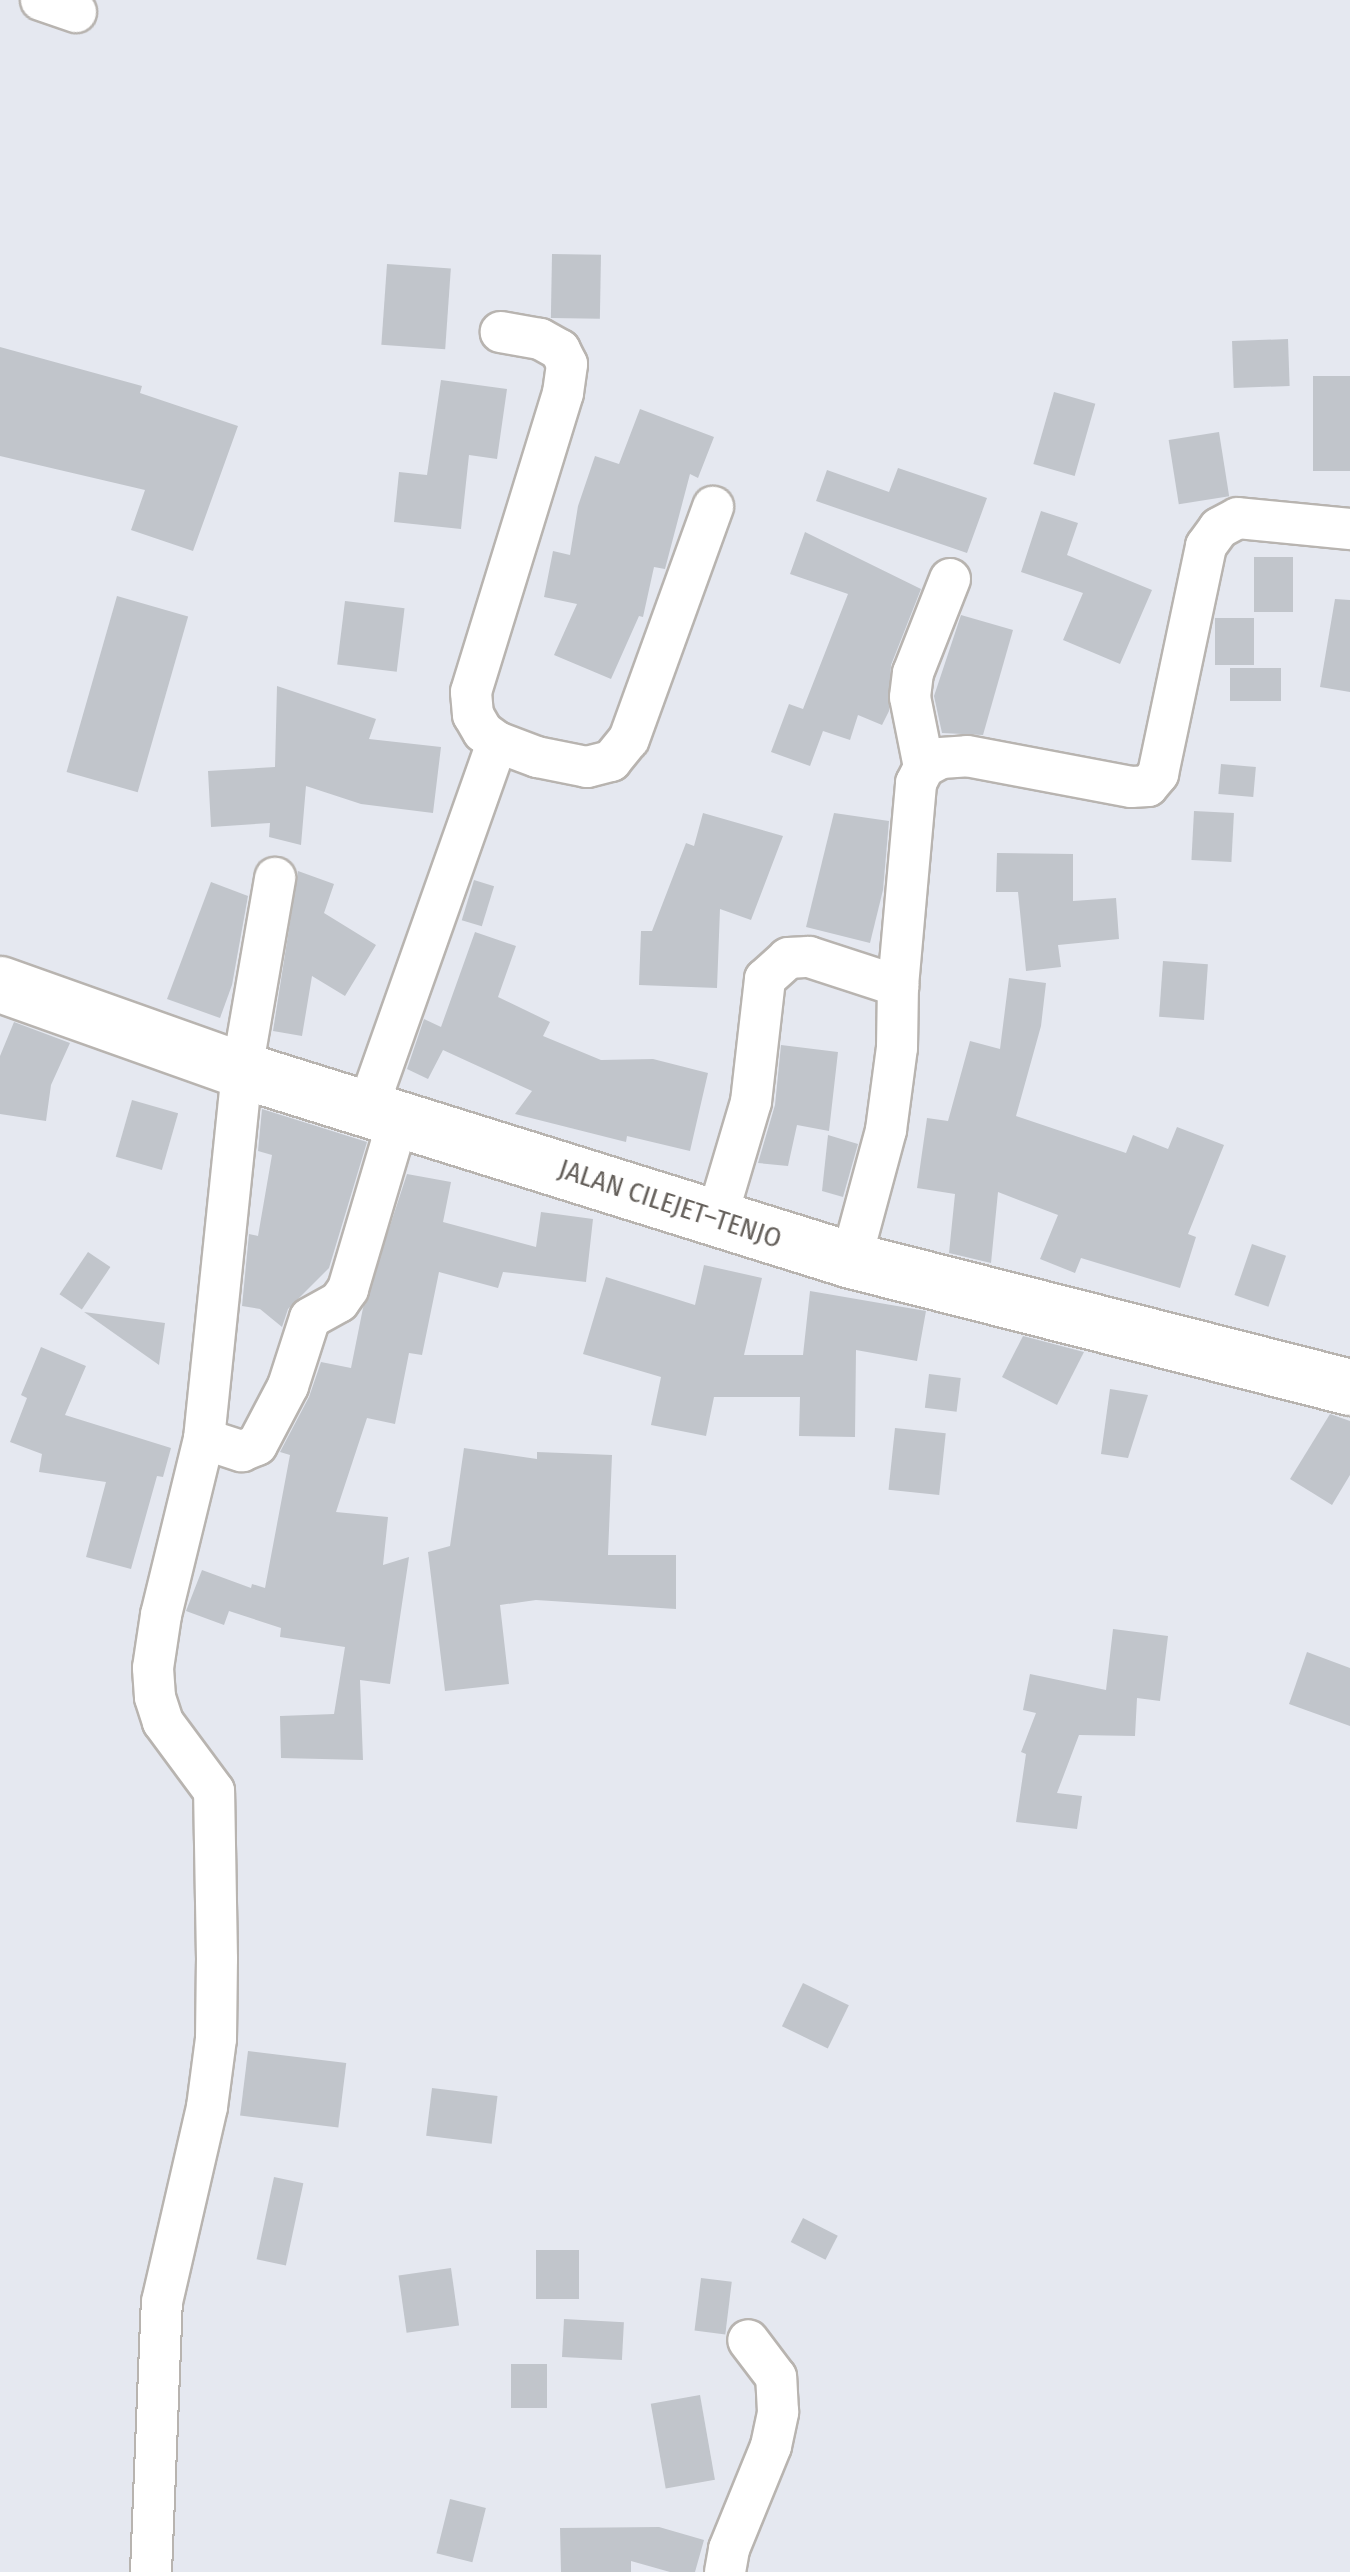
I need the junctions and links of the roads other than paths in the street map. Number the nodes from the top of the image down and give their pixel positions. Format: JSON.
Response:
{"nodes":[{"id":1,"x":501,"y":332,"type":"dead end"},
{"id":2,"x":713,"y":506,"type":"dead end"},
{"id":3,"x":1350,"y":529,"type":"edge"},
{"id":4,"x":950,"y":579,"type":"dead end"},
{"id":5,"x":497,"y":742,"type":"junction"},
{"id":6,"x":924,"y":767,"type":"junction"},
{"id":7,"x":275,"y":878,"type":"dead end"},
{"id":8,"x":0,"y":984,"type":"edge"},
{"id":9,"x":898,"y":986,"type":"junction"},
{"id":10,"x":242,"y":1070,"type":"junction"},
{"id":11,"x":384,"y":1112,"type":"junction"},
{"id":12,"x":716,"y":1220,"type":"junction"},
{"id":13,"x":851,"y":1260,"type":"junction"},
{"id":14,"x":1350,"y":1387,"type":"edge"},
{"id":15,"x":204,"y":1439,"type":"junction"},
{"id":16,"x":748,"y":2340,"type":"dead end"},
{"id":17,"x":151,"y":2572,"type":"edge"},
{"id":18,"x":725,"y":2572,"type":"edge"}],
"edges":[{"from":1,"to":5,"type":"street"},
{"from":2,"to":5,"type":"street"},
{"from":3,"to":6,"type":"street"},
{"from":4,"to":6,"type":"street"},
{"from":5,"to":11,"type":"street"},
{"from":6,"to":9,"type":"street"},
{"from":7,"to":10,"type":"street"},
{"from":8,"to":10,"type":"main road","name":"JALAN CILEJET–TENJO"},
{"from":9,"to":12,"type":"street"},
{"from":9,"to":13,"type":"street"},
{"from":10,"to":11,"type":"main road","name":"JALAN CILEJET–TENJO"},
{"from":10,"to":15,"type":"street"},
{"from":11,"to":12,"type":"main road","name":"JALAN CILEJET–TENJO"},
{"from":11,"to":15,"type":"street"},
{"from":12,"to":13,"type":"main road","name":"JALAN CILEJET–TENJO"},
{"from":13,"to":14,"type":"main road","name":"JALAN CILEJET–TENJO"},
{"from":15,"to":17,"type":"street"},
{"from":16,"to":18,"type":"street"}]}
